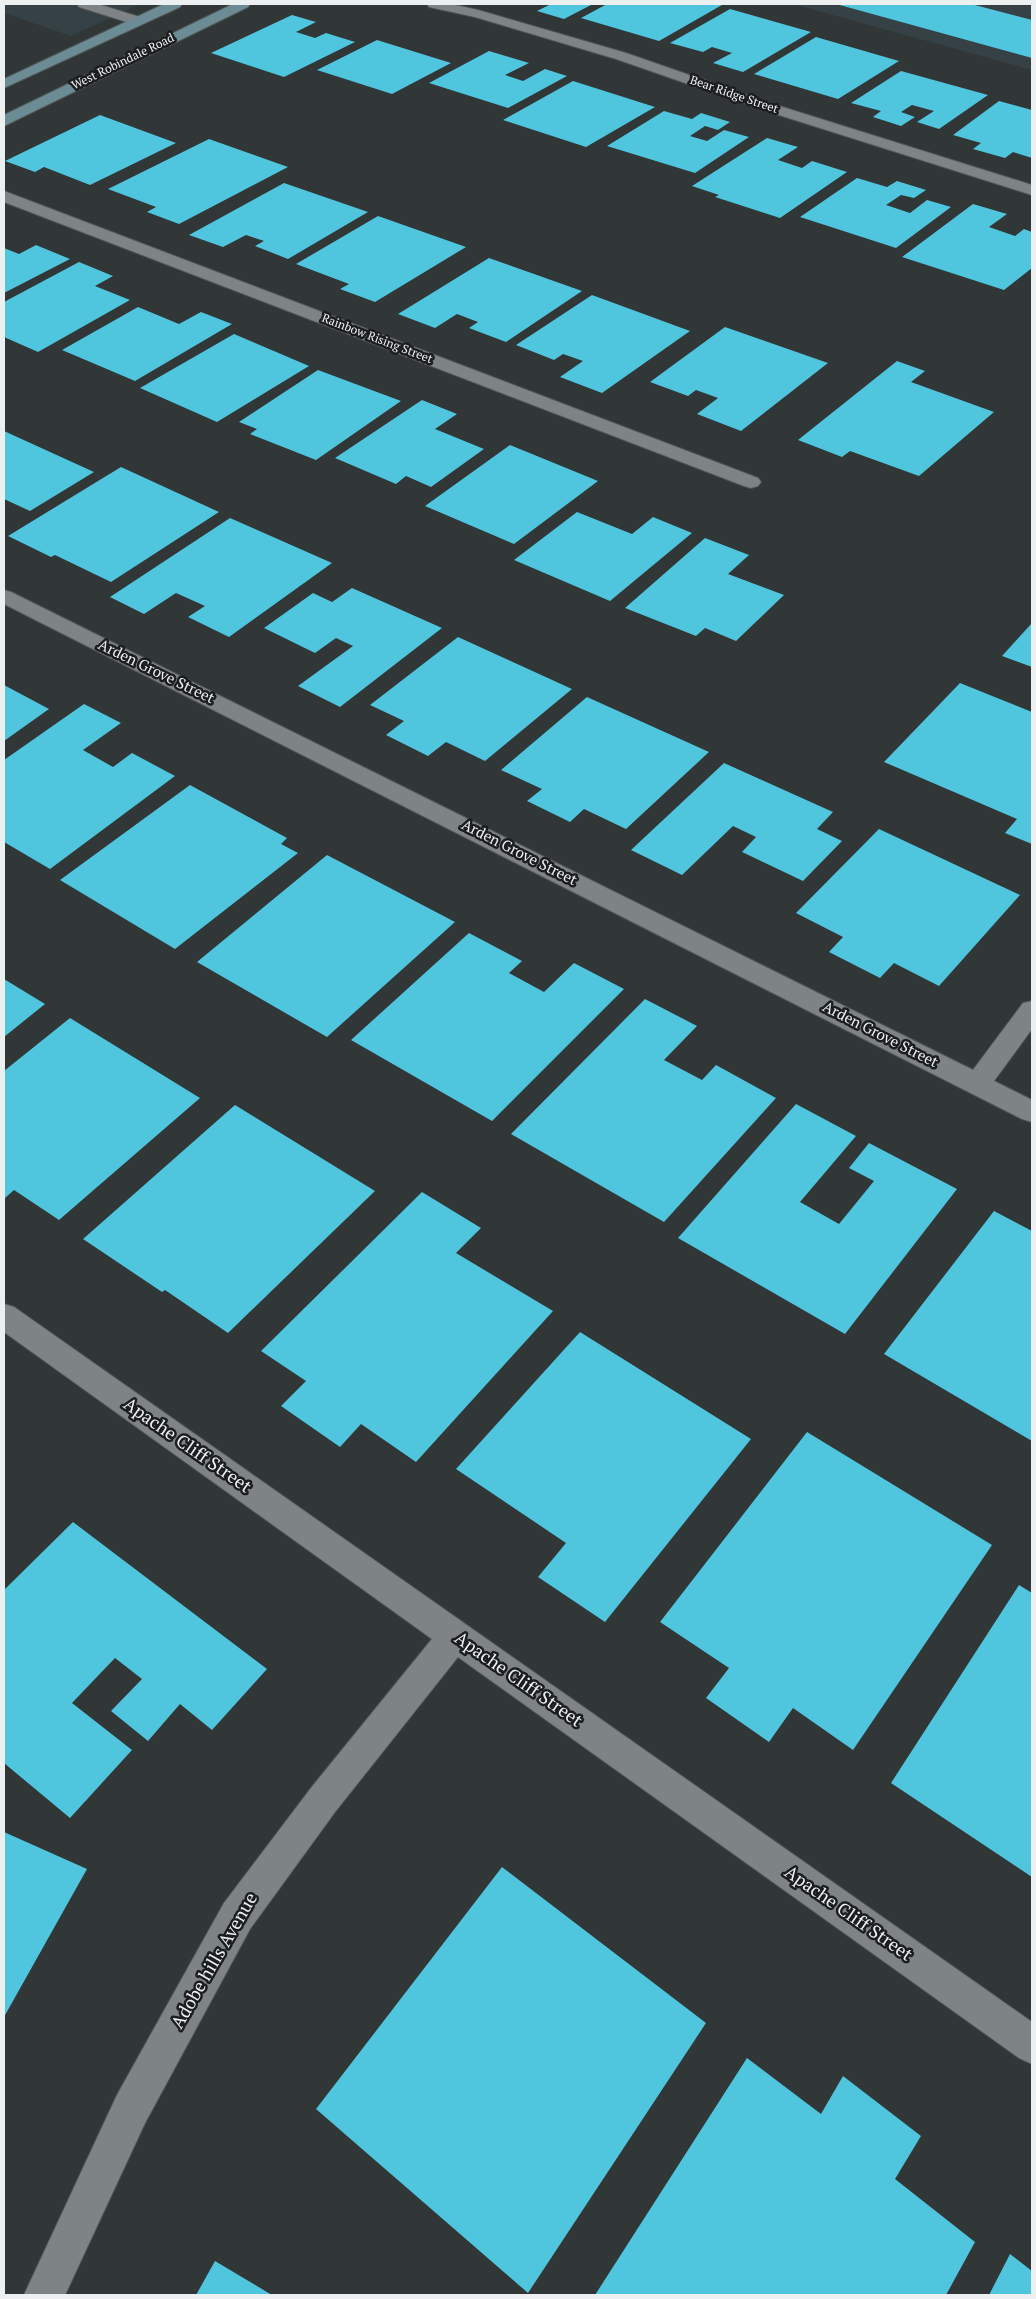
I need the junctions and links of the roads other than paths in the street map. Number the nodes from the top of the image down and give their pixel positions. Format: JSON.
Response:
{"nodes":[{"id":1,"x":84,"y":4,"type":"edge"},
{"id":2,"x":175,"y":4,"type":"edge"},
{"id":3,"x":243,"y":4,"type":"edge"},
{"id":4,"x":434,"y":4,"type":"edge"},
{"id":5,"x":138,"y":21,"type":"junction"},
{"id":6,"x":4,"y":84,"type":"edge"},
{"id":7,"x":4,"y":121,"type":"edge"},
{"id":8,"x":1032,"y":190,"type":"edge"},
{"id":9,"x":4,"y":196,"type":"edge"},
{"id":10,"x":751,"y":482,"type":"dead end"},
{"id":11,"x":4,"y":596,"type":"edge"},
{"id":12,"x":1032,"y":1010,"type":"edge"},
{"id":13,"x":977,"y":1084,"type":"junction"},
{"id":14,"x":1032,"y":1112,"type":"edge"},
{"id":15,"x":4,"y":1316,"type":"edge"},
{"id":16,"x":456,"y":1636,"type":"junction"},
{"id":17,"x":1032,"y":2045,"type":"edge"},
{"id":18,"x":44,"y":2295,"type":"edge"}],
"edges":[{"from":1,"to":5,"type":"street"},
{"from":2,"to":5,"type":"main road"},
{"from":3,"to":7,"type":"main road","name":"West Robindale Road"},
{"from":4,"to":8,"type":"street","name":"Bear Ridge Street"},
{"from":5,"to":6,"type":"main road"},
{"from":9,"to":10,"type":"street","name":"Rainbow Rising Street"},
{"from":11,"to":13,"type":"street","name":"Arden Grove Street"},
{"from":12,"to":13,"type":"street"},
{"from":13,"to":14,"type":"street","name":"Arden Grove Street"},
{"from":15,"to":16,"type":"street","name":"Apache Cliff Street"},
{"from":16,"to":17,"type":"street","name":"Apache Cliff Street"},
{"from":16,"to":18,"type":"street","name":"Adobe hills Avenue"}]}
